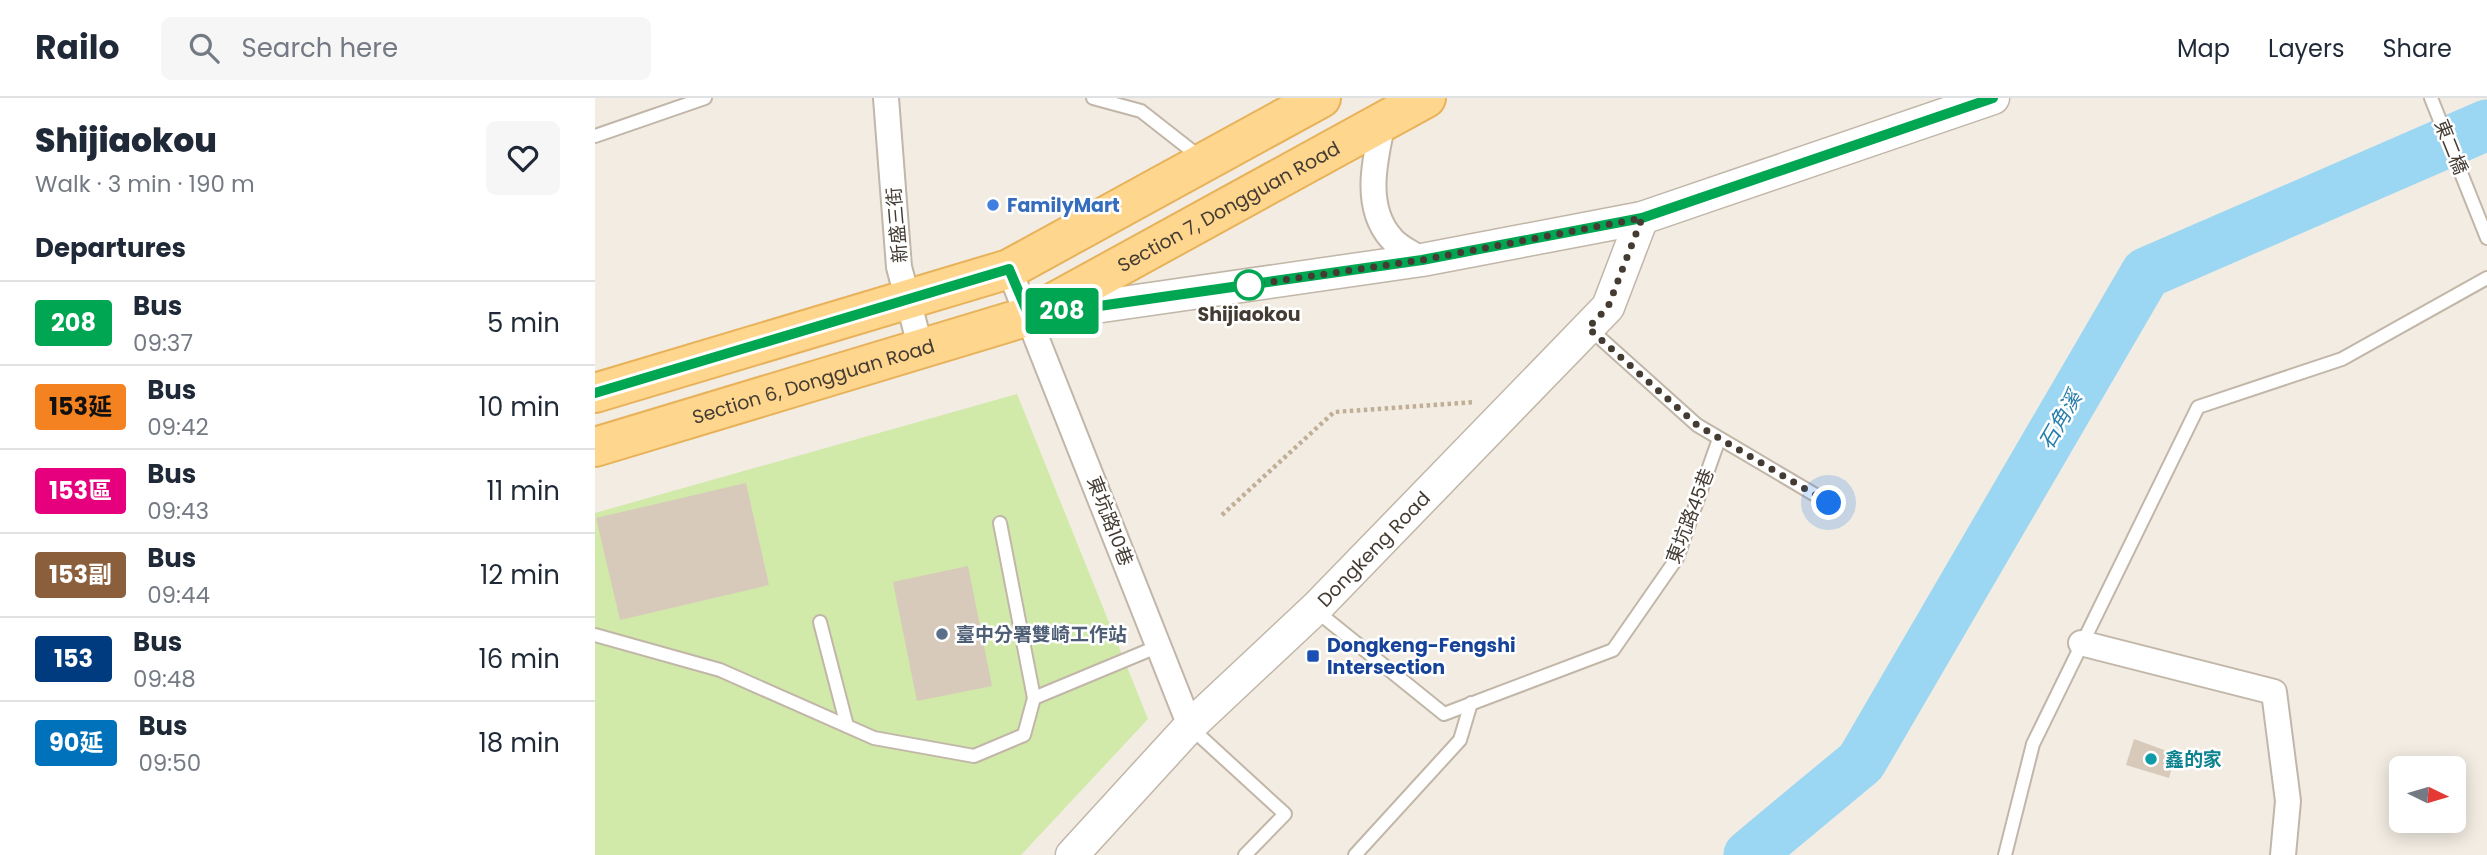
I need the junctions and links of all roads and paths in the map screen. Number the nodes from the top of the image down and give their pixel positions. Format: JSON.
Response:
{"nodes":[{"id":1,"x":705,"y":98,"type":"edge"},
{"id":2,"x":886,"y":98,"type":"edge"},
{"id":3,"x":1093,"y":98,"type":"edge"},
{"id":4,"x":1321,"y":98,"type":"edge"},
{"id":5,"x":1426,"y":98,"type":"edge"},
{"id":6,"x":1993,"y":98,"type":"edge"},
{"id":7,"x":2431,"y":98,"type":"edge"},
{"id":8,"x":1383,"y":122,"type":"junction"},
{"id":9,"x":595,"y":136,"type":"edge"},
{"id":10,"x":1205,"y":161,"type":"junction"},
{"id":11,"x":1642,"y":218,"type":"junction"},
{"id":12,"x":2487,"y":237,"type":"edge"},
{"id":13,"x":1422,"y":260,"type":"junction"},
{"id":14,"x":1009,"y":269,"type":"junction"},
{"id":15,"x":2487,"y":278,"type":"edge"},
{"id":16,"x":907,"y":298,"type":"junction"},
{"id":17,"x":1029,"y":316,"type":"junction"},
{"id":18,"x":1588,"y":328,"type":"junction"},
{"id":19,"x":921,"y":349,"type":"junction"},
{"id":20,"x":595,"y":393,"type":"edge"},
{"id":21,"x":1520,"y":397,"type":"junction"},
{"id":22,"x":1719,"y":439,"type":"junction"},
{"id":23,"x":595,"y":447,"type":"edge"},
{"id":24,"x":1829,"y":503,"type":"dead end"},
{"id":25,"x":1222,"y":515,"type":"dead end"},
{"id":26,"x":1000,"y":523,"type":"dead end"},
{"id":27,"x":1314,"y":609,"type":"junction"},
{"id":28,"x":820,"y":622,"type":"dead end"},
{"id":29,"x":595,"y":635,"type":"edge"},
{"id":30,"x":2081,"y":642,"type":"junction"},
{"id":31,"x":1159,"y":646,"type":"junction"},
{"id":32,"x":1034,"y":698,"type":"junction"},
{"id":33,"x":1471,"y":703,"type":"junction"},
{"id":34,"x":846,"y":726,"type":"junction"},
{"id":35,"x":1190,"y":726,"type":"junction"},
{"id":36,"x":1072,"y":855,"type":"edge"},
{"id":37,"x":1245,"y":855,"type":"edge"},
{"id":38,"x":1356,"y":855,"type":"edge"},
{"id":39,"x":2005,"y":855,"type":"edge"},
{"id":40,"x":2283,"y":855,"type":"edge"}],
"edges":[{"from":1,"to":9,"type":"lane"},
{"from":2,"to":16,"type":"street","name":"新盛三街"},
{"from":3,"to":10,"type":"lane"},
{"from":4,"to":10,"type":"main road"},
{"from":5,"to":8,"type":"main road","name":"Section 7, Dongguan Road"},
{"from":6,"to":11,"type":"street"},
{"from":7,"to":12,"type":"lane","name":"東二橋"},
{"from":8,"to":13,"type":"street"},
{"from":8,"to":17,"type":"main road","name":"Section 7, Dongguan Road"},
{"from":10,"to":14,"type":"main road"},
{"from":11,"to":13,"type":"street"},
{"from":11,"to":18,"type":"street","name":"Dongkeng Road"},
{"from":13,"to":17,"type":"street"},
{"from":14,"to":16,"type":"main road"},
{"from":14,"to":17,"type":"street","name":"東坑路10巷"},
{"from":15,"to":30,"type":"lane"},
{"from":16,"to":19,"type":"street","name":"新盛三街"},
{"from":16,"to":20,"type":"main road"},
{"from":17,"to":19,"type":"main road","name":"Section 6, Dongguan Road"},
{"from":17,"to":31,"type":"street","name":"東坑路10巷"},
{"from":18,"to":21,"type":"street","name":"Dongkeng Road"},
{"from":18,"to":22,"type":"lane"},
{"from":19,"to":23,"type":"main road","name":"Section 6, Dongguan Road"},
{"from":21,"to":25,"type":"path"},
{"from":21,"to":27,"type":"street","name":"Dongkeng Road"},
{"from":22,"to":24,"type":"lane"},
{"from":22,"to":33,"type":"lane","name":"東坑路45巷"},
{"from":26,"to":32,"type":"lane"},
{"from":27,"to":33,"type":"lane","name":"東坑路45巷"},
{"from":27,"to":35,"type":"street","name":"Dongkeng Road"},
{"from":28,"to":34,"type":"lane"},
{"from":29,"to":34,"type":"lane"},
{"from":30,"to":39,"type":"lane"},
{"from":30,"to":40,"type":"street"},
{"from":31,"to":32,"type":"lane"},
{"from":31,"to":35,"type":"street","name":"東坑路10巷"},
{"from":32,"to":34,"type":"lane"},
{"from":33,"to":38,"type":"lane"},
{"from":35,"to":36,"type":"street","name":"Dongkeng Road"},
{"from":35,"to":37,"type":"lane"}]}
